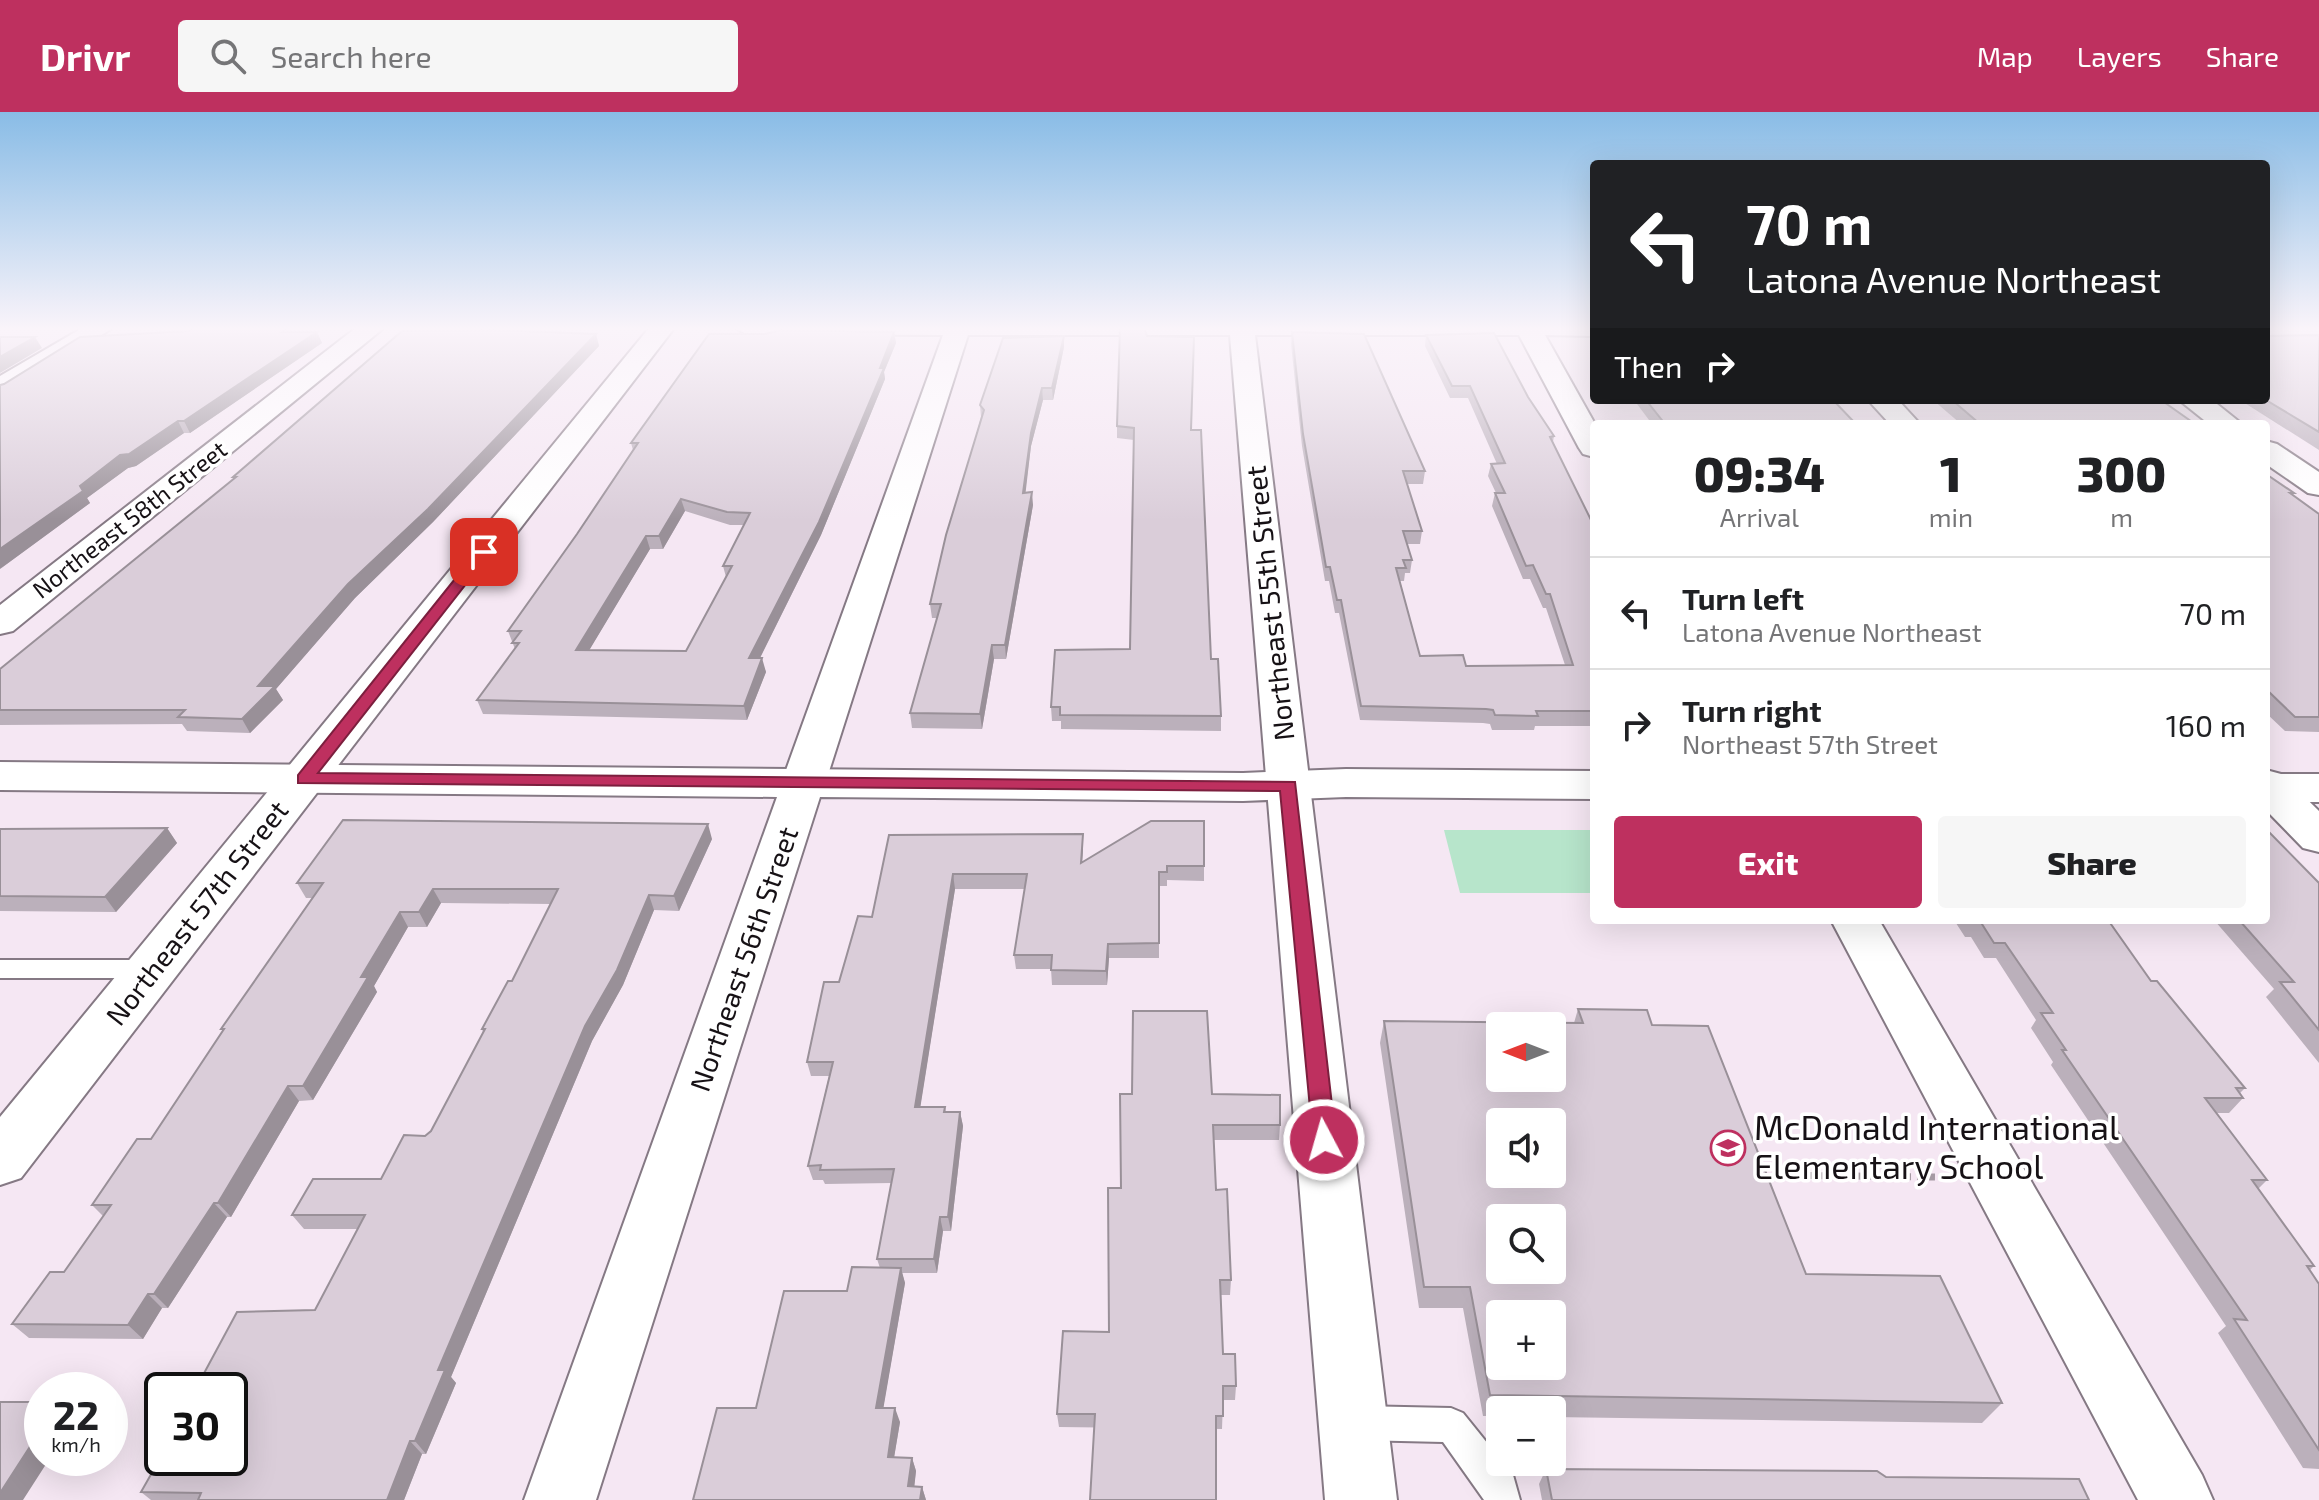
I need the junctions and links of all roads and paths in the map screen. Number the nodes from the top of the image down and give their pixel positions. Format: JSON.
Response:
{"nodes":[{"id":1,"x":291,"y":392,"type":"edge"},
{"id":2,"x":612,"y":392,"type":"edge"},
{"id":3,"x":936,"y":392,"type":"edge"},
{"id":4,"x":1248,"y":392,"type":"edge"},
{"id":5,"x":1563,"y":392,"type":"edge"},
{"id":6,"x":1886,"y":404,"type":"edge"},
{"id":7,"x":2199,"y":404,"type":"edge"},
{"id":8,"x":1902,"y":420,"type":"edge"},
{"id":9,"x":2222,"y":420,"type":"edge"},
{"id":10,"x":1590,"y":441,"type":"edge"},
{"id":11,"x":2270,"y":453,"type":"edge"},
{"id":12,"x":2319,"y":486,"type":"edge"},
{"id":13,"x":0,"y":623,"type":"edge"},
{"id":14,"x":0,"y":776,"type":"edge"},
{"id":15,"x":304,"y":779,"type":"junction"},
{"id":16,"x":803,"y":784,"type":"junction"},
{"id":17,"x":1590,"y":785,"type":"edge"},
{"id":18,"x":1288,"y":786,"type":"junction"},
{"id":19,"x":2270,"y":787,"type":"edge"},
{"id":20,"x":2319,"y":788,"type":"edge"},
{"id":21,"x":2270,"y":790,"type":"edge"},
{"id":22,"x":2319,"y":837,"type":"edge"},
{"id":23,"x":1857,"y":924,"type":"edge"},
{"id":24,"x":0,"y":969,"type":"edge"},
{"id":25,"x":153,"y":969,"type":"junction"},
{"id":26,"x":0,"y":1160,"type":"edge"},
{"id":27,"x":1746,"y":1175,"type":"edge"},
{"id":28,"x":1936,"y":1177,"type":"dead end"},
{"id":29,"x":1353,"y":1423,"type":"junction"},
{"id":30,"x":560,"y":1500,"type":"edge"},
{"id":31,"x":1361,"y":1500,"type":"edge"},
{"id":32,"x":1502,"y":1500,"type":"edge"},
{"id":33,"x":2177,"y":1500,"type":"edge"}],
"edges":[{"from":1,"to":13,"type":"street","name":"Northeast 58th Street"},
{"from":2,"to":15,"type":"street","name":"Northeast 57th Street"},
{"from":3,"to":16,"type":"street","name":"Northeast 56th Street"},
{"from":4,"to":18,"type":"street","name":"Northeast 55th Street"},
{"from":5,"to":10,"type":"street"},
{"from":6,"to":8,"type":"street"},
{"from":7,"to":9,"type":"street"},
{"from":11,"to":12,"type":"street"},
{"from":14,"to":15,"type":"street"},
{"from":15,"to":16,"type":"street"},
{"from":15,"to":25,"type":"street","name":"Northeast 57th Street"},
{"from":16,"to":18,"type":"street"},
{"from":16,"to":30,"type":"street","name":"Northeast 56th Street"},
{"from":17,"to":18,"type":"street"},
{"from":18,"to":29,"type":"street","name":"Northeast 55th Street"},
{"from":19,"to":20,"type":"street"},
{"from":21,"to":22,"type":"street"},
{"from":23,"to":33,"type":"street"},
{"from":24,"to":25,"type":"lane"},
{"from":25,"to":26,"type":"street","name":"Northeast 57th Street"},
{"from":27,"to":28,"type":"path"},
{"from":29,"to":31,"type":"street","name":"Northeast 55th Street"},
{"from":29,"to":32,"type":"lane"}]}
